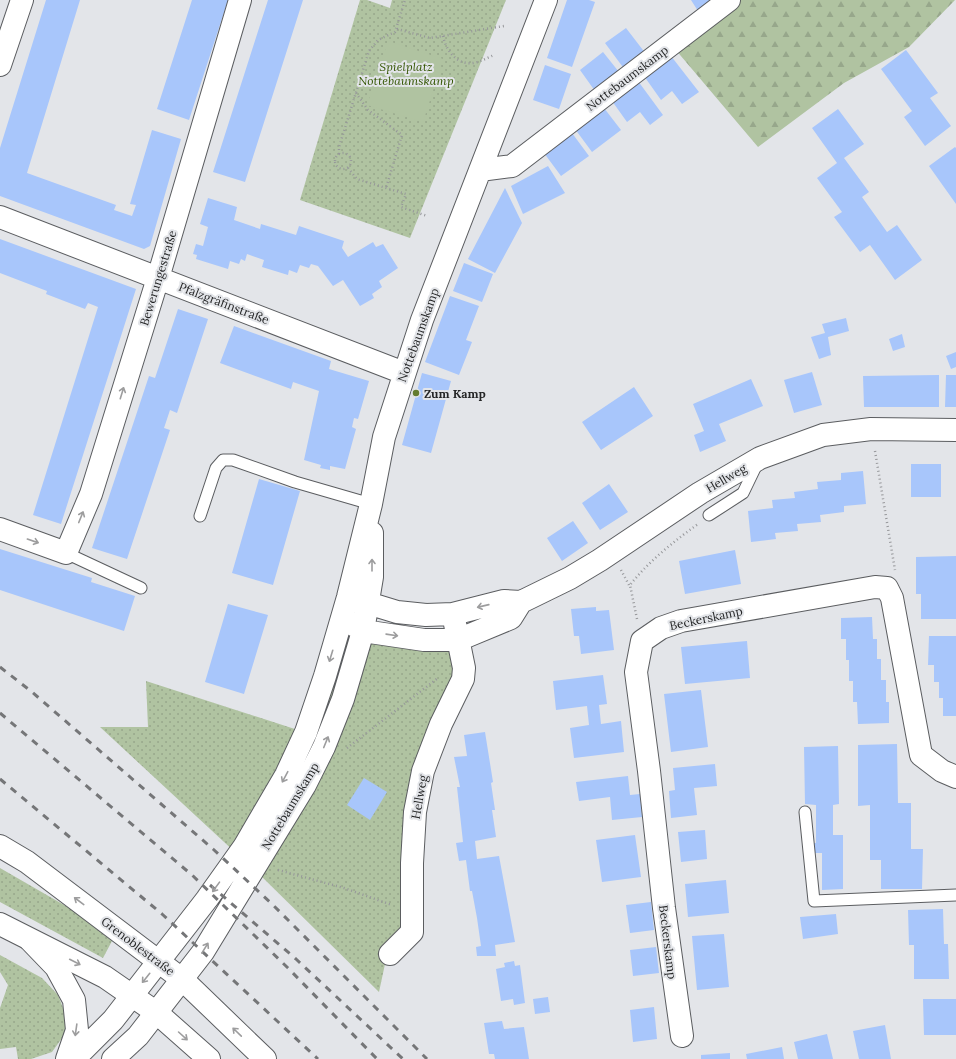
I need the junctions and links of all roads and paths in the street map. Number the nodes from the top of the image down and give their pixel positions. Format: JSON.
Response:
{"nodes":[{"id":1,"x":22,"y":0,"type":"edge"},
{"id":2,"x":240,"y":0,"type":"edge"},
{"id":3,"x":405,"y":0,"type":"edge"},
{"id":4,"x":546,"y":0,"type":"edge"},
{"id":5,"x":729,"y":0,"type":"edge"},
{"id":6,"x":504,"y":26,"type":"dead end"},
{"id":7,"x":397,"y":29,"type":"junction"},
{"id":8,"x":443,"y":36,"type":"junction"},
{"id":9,"x":494,"y":55,"type":"dead end"},
{"id":10,"x":0,"y":65,"type":"edge"},
{"id":11,"x":356,"y":92,"type":"junction"},
{"id":12,"x":339,"y":154,"type":"junction"},
{"id":13,"x":348,"y":168,"type":"junction"},
{"id":14,"x":480,"y":170,"type":"junction"},
{"id":15,"x":386,"y":188,"type":"junction"},
{"id":16,"x":427,"y":216,"type":"dead end"},
{"id":17,"x":0,"y":217,"type":"edge"},
{"id":18,"x":158,"y":278,"type":"junction"},
{"id":19,"x":404,"y":373,"type":"junction"},
{"id":20,"x":871,"y":429,"type":"junction"},
{"id":21,"x":956,"y":430,"type":"edge"},
{"id":22,"x":760,"y":458,"type":"junction"},
{"id":23,"x":371,"y":504,"type":"junction"},
{"id":24,"x":709,"y":515,"type":"joint"},
{"id":25,"x":200,"y":516,"type":"dead end"},
{"id":26,"x":0,"y":529,"type":"edge"},
{"id":27,"x":66,"y":552,"type":"junction"},
{"id":28,"x":142,"y":588,"type":"dead end"},
{"id":29,"x":887,"y":588,"type":"junction"},
{"id":30,"x":358,"y":600,"type":"junction"},
{"id":31,"x":521,"y":602,"type":"junction"},
{"id":32,"x":453,"y":614,"type":"junction"},
{"id":33,"x":343,"y":618,"type":"junction"},
{"id":34,"x":363,"y":631,"type":"junction"},
{"id":35,"x":642,"y":641,"type":"junction"},
{"id":36,"x":461,"y":649,"type":"junction"},
{"id":37,"x":320,"y":756,"type":"junction"},
{"id":38,"x":956,"y":777,"type":"edge"},
{"id":39,"x":805,"y":812,"type":"dead end"},
{"id":40,"x":0,"y":846,"type":"edge"},
{"id":41,"x":258,"y":860,"type":"junction"},
{"id":42,"x":956,"y":895,"type":"edge"},
{"id":43,"x":412,"y":907,"type":"junction"},
{"id":44,"x":0,"y":924,"type":"edge"},
{"id":45,"x":28,"y":938,"type":"junction"},
{"id":46,"x":390,"y":954,"type":"dead end"},
{"id":47,"x":159,"y":961,"type":"junction"},
{"id":48,"x":183,"y":980,"type":"junction"},
{"id":49,"x":132,"y":995,"type":"junction"},
{"id":50,"x":157,"y":1012,"type":"junction"},
{"id":51,"x":682,"y":1036,"type":"dead end"},
{"id":52,"x":67,"y":1059,"type":"edge"},
{"id":53,"x":74,"y":1059,"type":"edge"},
{"id":54,"x":113,"y":1059,"type":"edge"},
{"id":55,"x":209,"y":1059,"type":"edge"},
{"id":56,"x":265,"y":1059,"type":"edge"}],
"edges":[{"from":1,"to":10,"type":"street"},
{"from":2,"to":18,"type":"street","name":"Bewerungestraße"},
{"from":3,"to":7,"type":"path"},
{"from":4,"to":14,"type":"street","name":"Nottebaumskamp"},
{"from":5,"to":14,"type":"street","name":"Nottebaumskamp"},
{"from":6,"to":8,"type":"path"},
{"from":7,"to":8,"type":"path"},
{"from":7,"to":11,"type":"path"},
{"from":8,"to":9,"type":"path"},
{"from":11,"to":12,"type":"path"},
{"from":11,"to":15,"type":"path"},
{"from":12,"to":13,"type":"path"},
{"from":12,"to":13,"type":"path"},
{"from":13,"to":15,"type":"path"},
{"from":14,"to":19,"type":"street","name":"Nottebaumskamp"},
{"from":15,"to":16,"type":"path"},
{"from":17,"to":18,"type":"street","name":"Pfalzgräfinstraße"},
{"from":18,"to":19,"type":"street","name":"Pfalzgräfinstraße"},
{"from":27,"to":18,"type":"street","name":"Bewerungestraße","one_way":true},
{"from":19,"to":23,"type":"street","name":"Nottebaumskamp"},
{"from":20,"to":21,"type":"street","name":"Hellweg"},
{"from":20,"to":22,"type":"street","name":"Hellweg"},
{"from":20,"to":29,"type":"path"},
{"from":22,"to":24,"type":"lane"},
{"from":22,"to":31,"type":"street","name":"Hellweg"},
{"from":23,"to":25,"type":"lane"},
{"from":23,"to":30,"type":"street","name":"Nottebaumskamp"},
{"from":24,"to":35,"type":"path"},
{"from":26,"to":27,"type":"street","one_way":true},
{"from":27,"to":28,"type":"lane"},
{"from":29,"to":35,"type":"street","name":"Beckerskamp"},
{"from":29,"to":38,"type":"street"},
{"from":30,"to":32,"type":"street","name":"Hellweg"},
{"from":30,"to":33,"type":"street","name":"Nottebaumskamp"},
{"from":30,"to":34,"type":"street","name":"Nottebaumskamp"},
{"from":31,"to":32,"type":"street","name":"Hellweg","one_way":true},
{"from":31,"to":36,"type":"street"},
{"from":32,"to":36,"type":"street","name":"Hellweg"},
{"from":33,"to":34,"type":"street"},
{"from":33,"to":47,"type":"street","name":"Nottebaumskamp","one_way":true},
{"from":34,"to":36,"type":"street","one_way":true},
{"from":37,"to":34,"type":"street","name":"Nottebaumskamp","one_way":true},
{"from":35,"to":51,"type":"street","name":"Beckerskamp"},
{"from":36,"to":37,"type":"path"},
{"from":36,"to":43,"type":"street","name":"Hellweg"},
{"from":37,"to":41,"type":"street","name":"Nottebaumskamp"},
{"from":39,"to":42,"type":"lane"},
{"from":47,"to":40,"type":"street","name":"Grenoblestraße","one_way":true},
{"from":41,"to":43,"type":"path"},
{"from":48,"to":41,"type":"street","name":"Nottebaumskamp","one_way":true},
{"from":43,"to":46,"type":"street","name":"Hellweg"},
{"from":44,"to":45,"type":"street"},
{"from":45,"to":49,"type":"street","one_way":true},
{"from":45,"to":52,"type":"street","one_way":true},
{"from":47,"to":48,"type":"street","name":"Grenoblestraße"},
{"from":47,"to":49,"type":"street","name":"Nottebaumskamp","one_way":true},
{"from":48,"to":50,"type":"street","name":"Nottebaumskamp"},
{"from":56,"to":48,"type":"street","name":"Grenoblestraße","one_way":true},
{"from":49,"to":50,"type":"street"},
{"from":49,"to":53,"type":"street","name":"Nottebaumskamp"},
{"from":50,"to":54,"type":"street","name":"Nottebaumskamp"},
{"from":50,"to":55,"type":"street","one_way":true}]}
